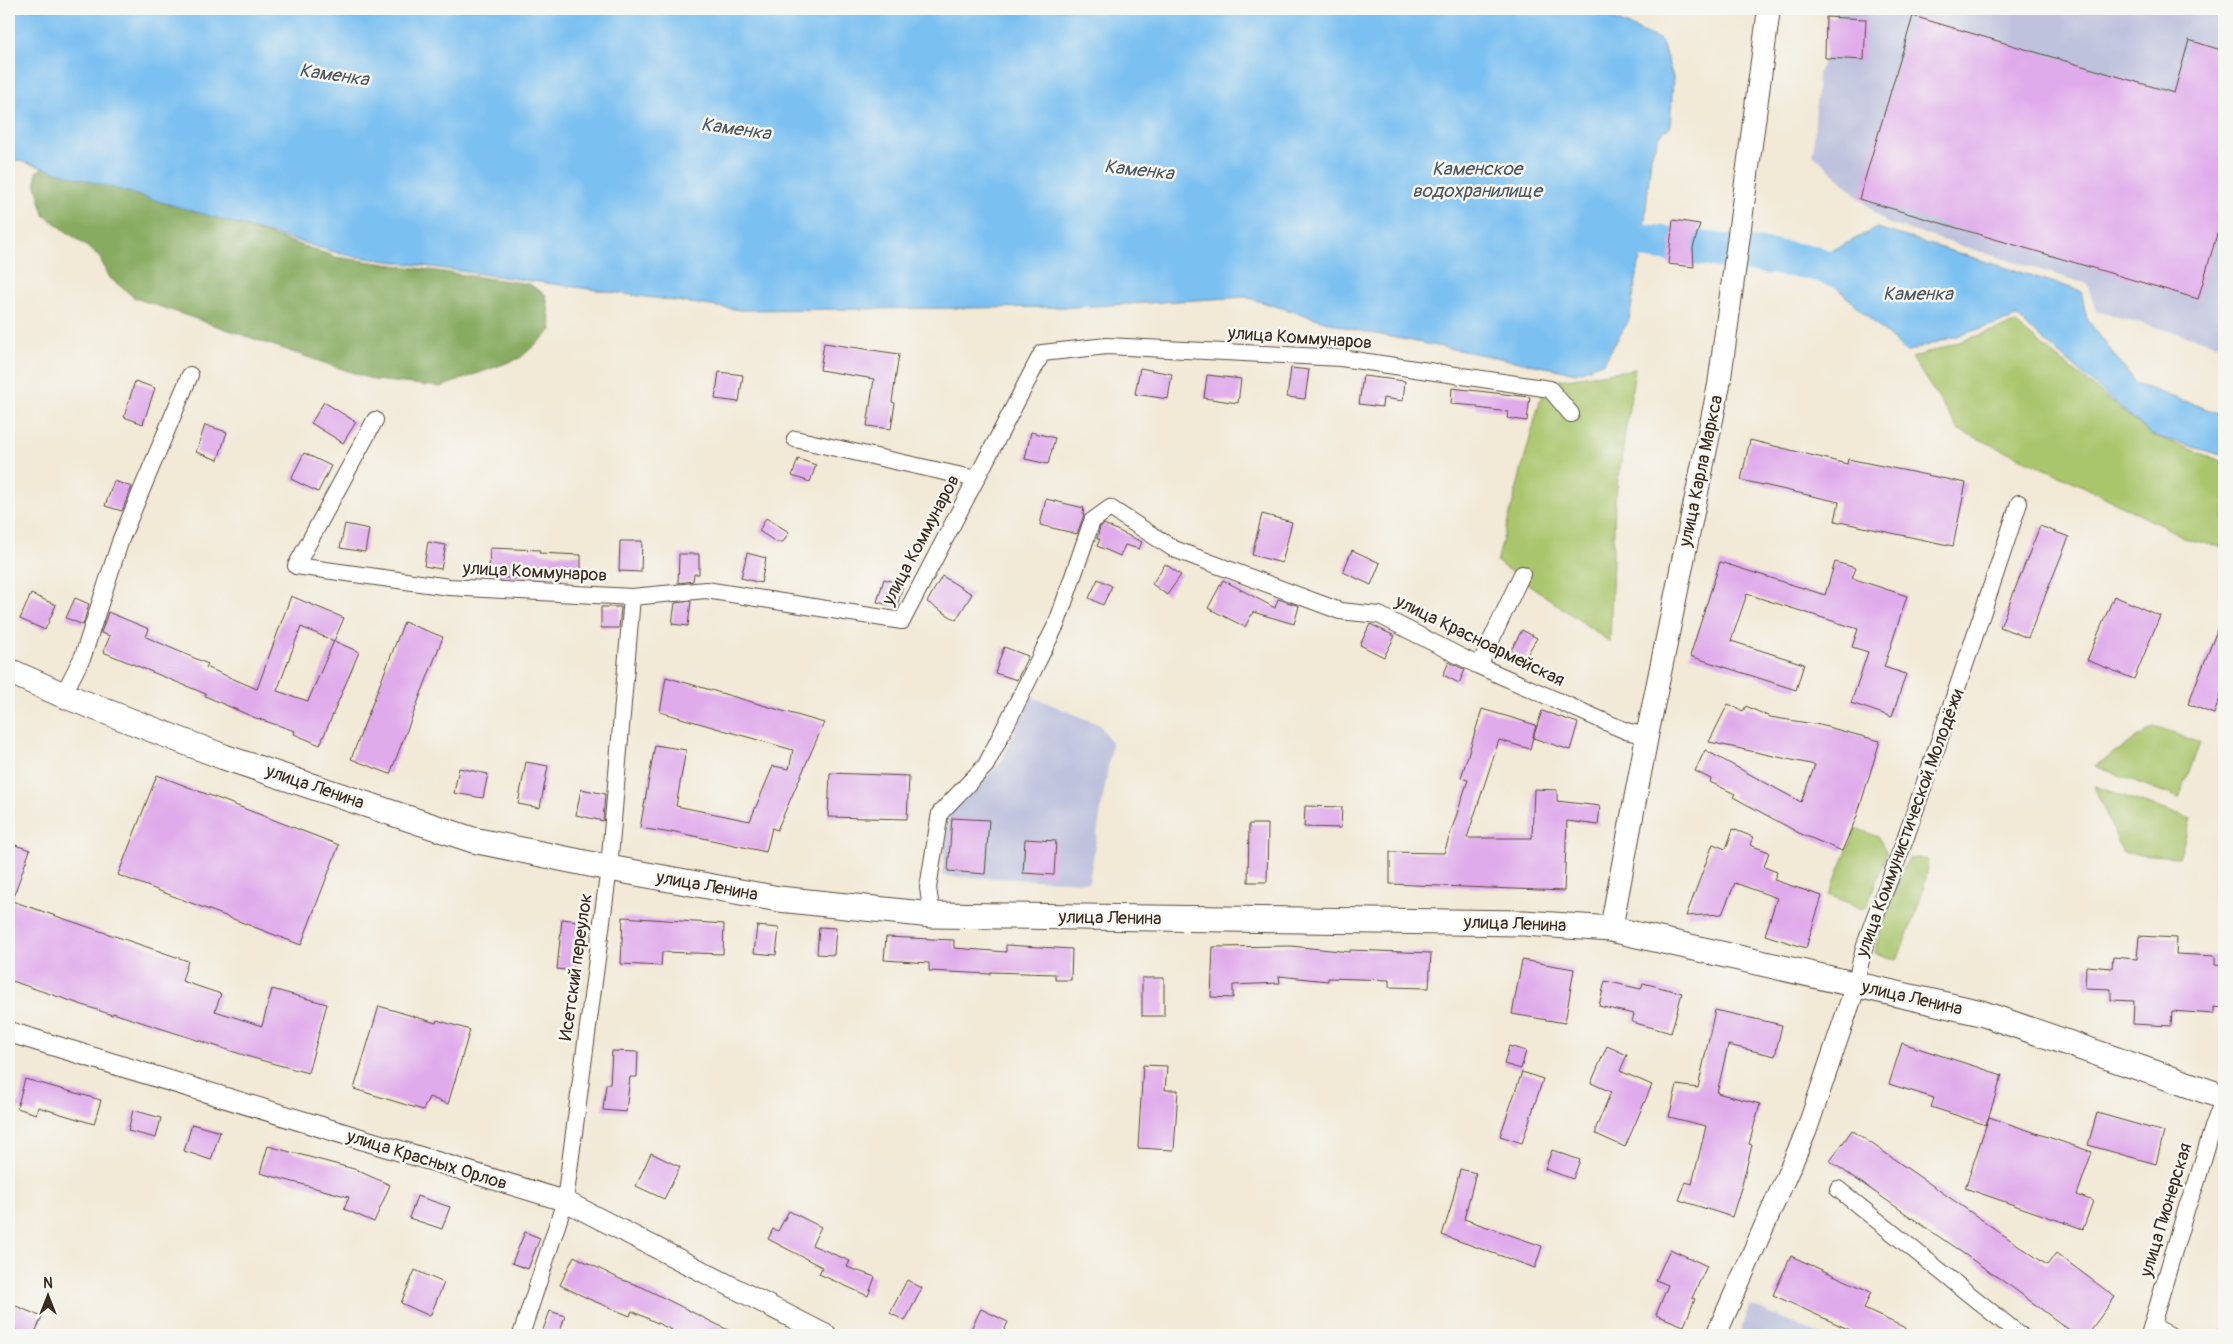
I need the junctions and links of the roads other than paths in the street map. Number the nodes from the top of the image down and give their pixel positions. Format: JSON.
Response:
{"nodes":[{"id":1,"x":1769,"y":9,"type":"edge"},
{"id":2,"x":190,"y":375,"type":"dead end"},
{"id":3,"x":1570,"y":414,"type":"dead end"},
{"id":4,"x":375,"y":420,"type":"dead end"},
{"id":5,"x":795,"y":439,"type":"dead end"},
{"id":6,"x":976,"y":478,"type":"junction"},
{"id":7,"x":2019,"y":503,"type":"dead end"},
{"id":8,"x":1522,"y":574,"type":"dead end"},
{"id":9,"x":632,"y":597,"type":"junction"},
{"id":10,"x":1479,"y":666,"type":"junction"},
{"id":11,"x":9,"y":671,"type":"edge"},
{"id":12,"x":63,"y":695,"type":"junction"},
{"id":13,"x":1647,"y":736,"type":"junction"},
{"id":14,"x":609,"y":868,"type":"junction"},
{"id":15,"x":932,"y":915,"type":"junction"},
{"id":16,"x":1611,"y":929,"type":"junction"},
{"id":17,"x":1856,"y":985,"type":"junction"},
{"id":18,"x":9,"y":1032,"type":"edge"},
{"id":19,"x":2224,"y":1097,"type":"edge"},
{"id":20,"x":1838,"y":1189,"type":"dead end"},
{"id":21,"x":565,"y":1202,"type":"junction"},
{"id":22,"x":2150,"y":1331,"type":"edge"},
{"id":23,"x":521,"y":1335,"type":"edge"},
{"id":24,"x":826,"y":1335,"type":"edge"},
{"id":25,"x":1716,"y":1335,"type":"edge"},
{"id":26,"x":2020,"y":1335,"type":"edge"},
{"id":27,"x":2170,"y":1335,"type":"edge"}],
"edges":[{"from":1,"to":13,"type":"main road","name":"улица Карла Маркса"},
{"from":2,"to":12,"type":"street"},
{"from":3,"to":6,"type":"street","name":"улица Коммунаров"},
{"from":4,"to":9,"type":"street","name":"улица Коммунаров"},
{"from":5,"to":6,"type":"street"},
{"from":6,"to":9,"type":"street","name":"улица Коммунаров"},
{"from":7,"to":17,"type":"street","name":"улица Коммунистической Молодёжи"},
{"from":8,"to":10,"type":"street"},
{"from":9,"to":14,"type":"street","name":"Исетский переулок"},
{"from":10,"to":13,"type":"street","name":"улица Красноармейская"},
{"from":10,"to":15,"type":"street","name":"улица Красноармейская"},
{"from":11,"to":12,"type":"main road","name":"улица Ленина"},
{"from":12,"to":14,"type":"main road","name":"улица Ленина"},
{"from":13,"to":16,"type":"main road","name":"улица Карла Маркса"},
{"from":14,"to":15,"type":"main road","name":"улица Ленина"},
{"from":14,"to":21,"type":"street","name":"Исетский переулок"},
{"from":15,"to":16,"type":"main road","name":"улица Ленина"},
{"from":16,"to":17,"type":"main road","name":"улица Ленина"},
{"from":17,"to":19,"type":"main road","name":"улица Ленина"},
{"from":17,"to":25,"type":"street","name":"улица Коммунистической Молодёжи"},
{"from":18,"to":21,"type":"street","name":"улица Красных Орлов"},
{"from":19,"to":22,"type":"street","name":"улица Пионерская"},
{"from":20,"to":26,"type":"street"},
{"from":21,"to":23,"type":"street","name":"Исетский переулок"},
{"from":21,"to":24,"type":"street","name":"улица Красных Орлов"},
{"from":22,"to":27,"type":"street"}]}
